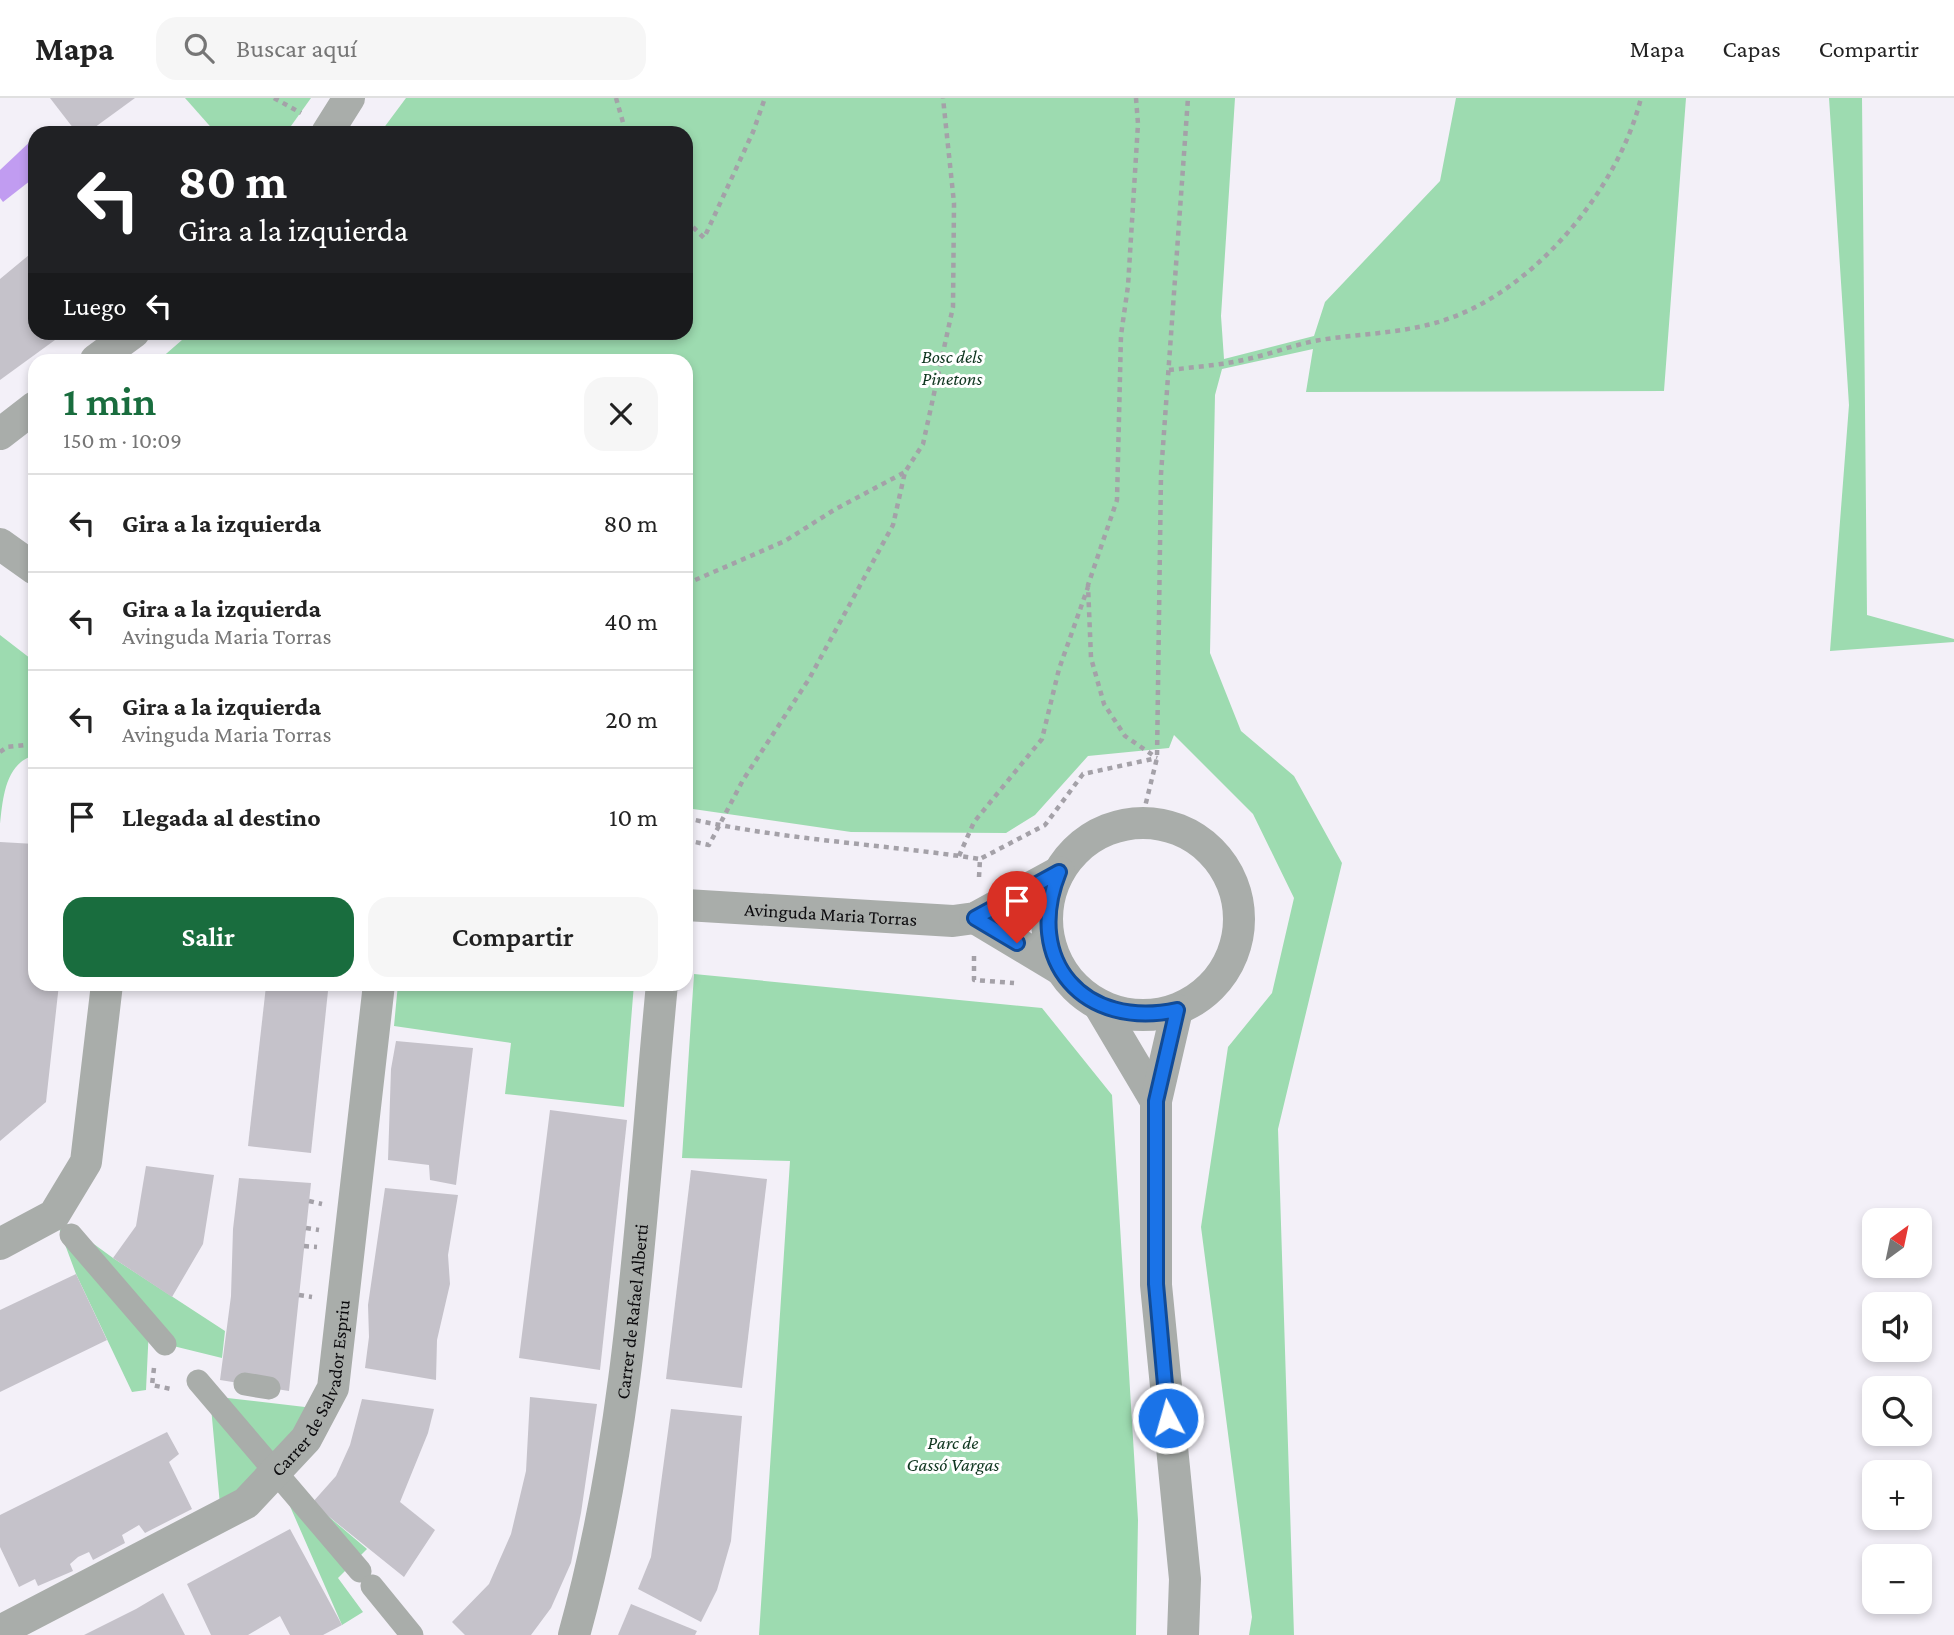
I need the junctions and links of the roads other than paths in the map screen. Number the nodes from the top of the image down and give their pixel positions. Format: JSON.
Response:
{"nodes":[{"id":1,"x":349,"y":98,"type":"edge"},
{"id":2,"x":331,"y":126,"type":"edge"},
{"id":3,"x":123,"y":340,"type":"edge"},
{"id":4,"x":104,"y":354,"type":"edge"},
{"id":5,"x":28,"y":412,"type":"edge"},
{"id":6,"x":0,"y":434,"type":"edge"},
{"id":7,"x":0,"y":544,"type":"edge"},
{"id":8,"x":28,"y":564,"type":"edge"},
{"id":9,"x":1059,"y":872,"type":"junction"},
{"id":10,"x":693,"y":905,"type":"edge"},
{"id":11,"x":975,"y":918,"type":"junction"},
{"id":12,"x":1060,"y":968,"type":"junction"},
{"id":13,"x":106,"y":991,"type":"edge"},
{"id":14,"x":378,"y":991,"type":"edge"},
{"id":15,"x":661,"y":991,"type":"edge"},
{"id":16,"x":1099,"y":1005,"type":"junction"},
{"id":17,"x":1177,"y":1010,"type":"junction"},
{"id":18,"x":1156,"y":1101,"type":"junction"},
{"id":19,"x":71,"y":1235,"type":"dead end"},
{"id":20,"x":0,"y":1244,"type":"edge"},
{"id":21,"x":165,"y":1344,"type":"dead end"},
{"id":22,"x":198,"y":1381,"type":"dead end"},
{"id":23,"x":245,"y":1384,"type":"dead end"},
{"id":24,"x":269,"y":1388,"type":"dead end"},
{"id":25,"x":275,"y":1472,"type":"junction"},
{"id":26,"x":0,"y":1631,"type":"edge"},
{"id":27,"x":412,"y":1635,"type":"edge"},
{"id":28,"x":574,"y":1635,"type":"edge"},
{"id":29,"x":1184,"y":1635,"type":"edge"}],
"edges":[{"from":1,"to":2,"type":"street"},
{"from":3,"to":4,"type":"street"},
{"from":5,"to":6,"type":"street"},
{"from":7,"to":8,"type":"street"},
{"from":9,"to":11,"type":"street","name":"Avinguda Maria Torras"},
{"from":9,"to":12,"type":"street"},
{"from":9,"to":17,"type":"street"},
{"from":10,"to":11,"type":"street","name":"Avinguda Maria Torras"},
{"from":11,"to":12,"type":"street"},
{"from":12,"to":16,"type":"street"},
{"from":13,"to":20,"type":"street"},
{"from":14,"to":25,"type":"street","name":"Carrer de Salvador Espriu"},
{"from":15,"to":28,"type":"street","name":"Carrer de Rafael Alberti"},
{"from":16,"to":17,"type":"street"},
{"from":16,"to":18,"type":"street"},
{"from":17,"to":18,"type":"street"},
{"from":18,"to":29,"type":"street"},
{"from":19,"to":21,"type":"street"},
{"from":22,"to":25,"type":"street"},
{"from":23,"to":24,"type":"street"},
{"from":25,"to":26,"type":"street","name":"Carrer de Salvador Espriu"},
{"from":25,"to":27,"type":"street"}]}
